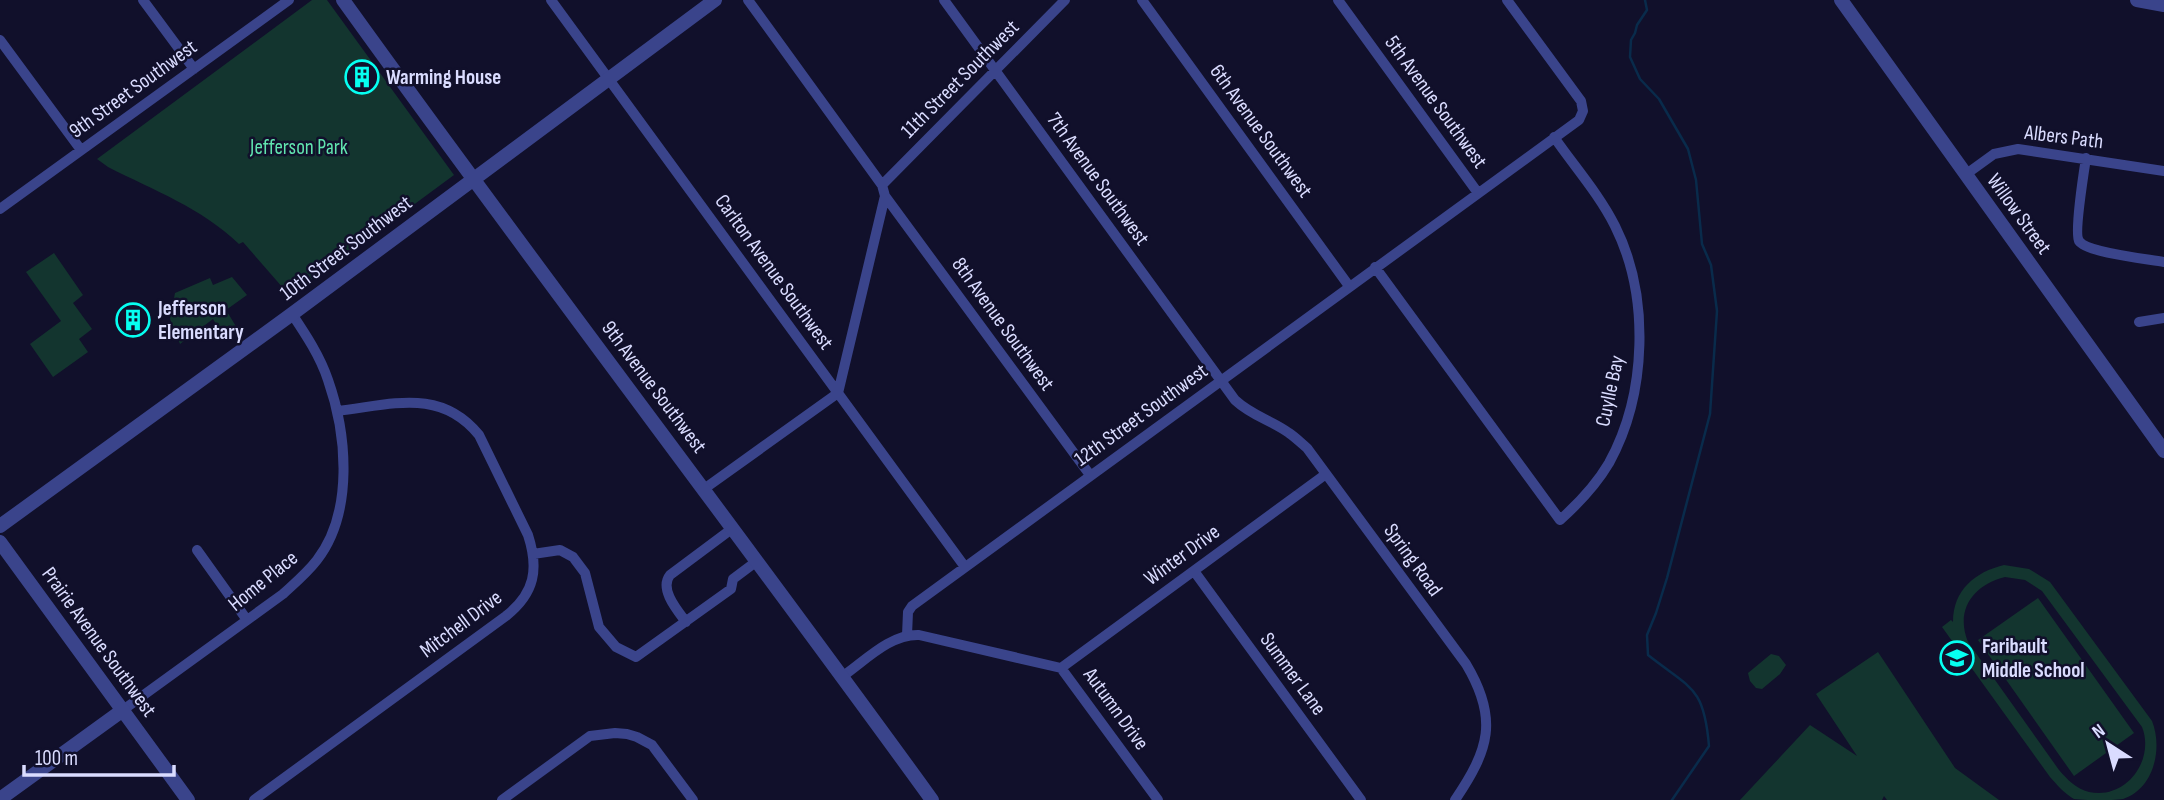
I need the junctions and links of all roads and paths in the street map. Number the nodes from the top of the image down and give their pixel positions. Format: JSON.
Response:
{"nodes":[{"id":1,"x":143,"y":0,"type":"edge"},
{"id":2,"x":289,"y":0,"type":"edge"},
{"id":3,"x":343,"y":0,"type":"edge"},
{"id":4,"x":551,"y":0,"type":"edge"},
{"id":5,"x":715,"y":0,"type":"edge"},
{"id":6,"x":748,"y":0,"type":"edge"},
{"id":7,"x":944,"y":0,"type":"edge"},
{"id":8,"x":1065,"y":0,"type":"edge"},
{"id":9,"x":1142,"y":0,"type":"edge"},
{"id":10,"x":1338,"y":0,"type":"edge"},
{"id":11,"x":1507,"y":0,"type":"edge"},
{"id":12,"x":2137,"y":0,"type":"edge"},
{"id":13,"x":1843,"y":1,"type":"edge"},
{"id":14,"x":2164,"y":5,"type":"edge"},
{"id":15,"x":0,"y":40,"type":"edge"},
{"id":16,"x":194,"y":69,"type":"junction"},
{"id":17,"x":996,"y":71,"type":"junction"},
{"id":18,"x":610,"y":80,"type":"junction"},
{"id":19,"x":1554,"y":138,"type":"junction"},
{"id":20,"x":81,"y":150,"type":"junction"},
{"id":21,"x":2086,"y":158,"type":"junction"},
{"id":22,"x":2164,"y":171,"type":"edge"},
{"id":23,"x":1965,"y":175,"type":"junction"},
{"id":24,"x":473,"y":180,"type":"junction"},
{"id":25,"x":883,"y":191,"type":"junction"},
{"id":26,"x":1478,"y":192,"type":"junction"},
{"id":27,"x":0,"y":209,"type":"edge"},
{"id":28,"x":2164,"y":262,"type":"edge"},
{"id":29,"x":1375,"y":267,"type":"junction"},
{"id":30,"x":1349,"y":286,"type":"junction"},
{"id":31,"x":292,"y":314,"type":"junction"},
{"id":32,"x":2164,"y":318,"type":"edge"},
{"id":33,"x":2140,"y":322,"type":"dead end"},
{"id":34,"x":1221,"y":381,"type":"junction"},
{"id":35,"x":838,"y":393,"type":"junction"},
{"id":36,"x":337,"y":411,"type":"junction"},
{"id":37,"x":2164,"y":451,"type":"edge"},
{"id":38,"x":1326,"y":474,"type":"junction"},
{"id":39,"x":1090,"y":475,"type":"junction"},
{"id":40,"x":704,"y":489,"type":"junction"},
{"id":41,"x":0,"y":526,"type":"edge"},
{"id":42,"x":733,"y":528,"type":"junction"},
{"id":43,"x":0,"y":542,"type":"edge"},
{"id":44,"x":197,"y":550,"type":"dead end"},
{"id":45,"x":533,"y":554,"type":"junction"},
{"id":46,"x":757,"y":561,"type":"junction"},
{"id":47,"x":965,"y":567,"type":"junction"},
{"id":48,"x":1194,"y":570,"type":"junction"},
{"id":49,"x":247,"y":620,"type":"junction"},
{"id":50,"x":686,"y":622,"type":"junction"},
{"id":51,"x":907,"y":635,"type":"junction"},
{"id":52,"x":1061,"y":668,"type":"junction"},
{"id":53,"x":843,"y":676,"type":"junction"},
{"id":54,"x":122,"y":710,"type":"junction"},
{"id":55,"x":0,"y":799,"type":"edge"},
{"id":56,"x":188,"y":800,"type":"edge"},
{"id":57,"x":254,"y":800,"type":"edge"},
{"id":58,"x":502,"y":800,"type":"edge"},
{"id":59,"x":693,"y":800,"type":"edge"},
{"id":60,"x":932,"y":800,"type":"edge"},
{"id":61,"x":1158,"y":800,"type":"edge"},
{"id":62,"x":1361,"y":800,"type":"edge"},
{"id":63,"x":1455,"y":800,"type":"edge"}],
"edges":[{"from":1,"to":16,"type":"street"},
{"from":2,"to":16,"type":"street","name":"9th Street Southwest"},
{"from":3,"to":24,"type":"street","name":"9th Avenue Southwest"},
{"from":4,"to":18,"type":"street","name":"Carlton Avenue Southwest"},
{"from":5,"to":18,"type":"street","name":"10th Street Southwest"},
{"from":6,"to":25,"type":"street","name":"8th Avenue Southwest"},
{"from":7,"to":17,"type":"street","name":"7th Avenue Southwest"},
{"from":8,"to":17,"type":"street","name":"11th Street Southwest"},
{"from":9,"to":30,"type":"street","name":"6th Avenue Southwest"},
{"from":10,"to":26,"type":"street","name":"5th Avenue Southwest"},
{"from":11,"to":19,"type":"street"},
{"from":12,"to":14,"type":"street"},
{"from":13,"to":23,"type":"street","name":"Willow Street"},
{"from":15,"to":20,"type":"street"},
{"from":16,"to":20,"type":"street","name":"9th Street Southwest"},
{"from":17,"to":25,"type":"street","name":"11th Street Southwest"},
{"from":17,"to":34,"type":"street","name":"7th Avenue Southwest"},
{"from":18,"to":24,"type":"street","name":"10th Street Southwest"},
{"from":18,"to":35,"type":"street","name":"Carlton Avenue Southwest"},
{"from":19,"to":26,"type":"street"},
{"from":19,"to":29,"type":"street","name":"Cuylle Bay"},
{"from":20,"to":27,"type":"street","name":"9th Street Southwest"},
{"from":21,"to":22,"type":"street","name":"Albers Path"},
{"from":21,"to":23,"type":"street","name":"Albers Path"},
{"from":21,"to":28,"type":"street"},
{"from":23,"to":37,"type":"street","name":"Willow Street"},
{"from":24,"to":31,"type":"street","name":"10th Street Southwest"},
{"from":24,"to":40,"type":"street","name":"9th Avenue Southwest"},
{"from":25,"to":35,"type":"street"},
{"from":25,"to":39,"type":"street","name":"8th Avenue Southwest"},
{"from":26,"to":29,"type":"street","name":"12th Street Southwest"},
{"from":29,"to":30,"type":"street","name":"12th Street Southwest"},
{"from":30,"to":34,"type":"street","name":"12th Street Southwest"},
{"from":31,"to":36,"type":"street","name":"Home Place"},
{"from":31,"to":41,"type":"street","name":"10th Street Southwest"},
{"from":32,"to":33,"type":"street"},
{"from":34,"to":38,"type":"street","name":"Spring Road"},
{"from":34,"to":39,"type":"street","name":"12th Street Southwest"},
{"from":35,"to":40,"type":"street"},
{"from":35,"to":47,"type":"street","name":"Carlton Avenue Southwest"},
{"from":36,"to":45,"type":"street","name":"Mitchell Drive"},
{"from":36,"to":49,"type":"street","name":"Home Place"},
{"from":38,"to":48,"type":"street","name":"Winter Drive"},
{"from":38,"to":63,"type":"street","name":"Spring Road"},
{"from":39,"to":47,"type":"street","name":"12th Street Southwest"},
{"from":40,"to":42,"type":"street","name":"9th Avenue Southwest"},
{"from":42,"to":46,"type":"street","name":"9th Avenue Southwest"},
{"from":42,"to":50,"type":"street"},
{"from":43,"to":54,"type":"street","name":"Prairie Avenue Southwest"},
{"from":44,"to":49,"type":"street"},
{"from":45,"to":50,"type":"street"},
{"from":45,"to":57,"type":"street","name":"Mitchell Drive"},
{"from":46,"to":50,"type":"street"},
{"from":46,"to":53,"type":"street","name":"9th Avenue Southwest"},
{"from":47,"to":51,"type":"street","name":"12th Street Southwest"},
{"from":48,"to":52,"type":"street","name":"Winter Drive"},
{"from":48,"to":62,"type":"street","name":"Summer Lane"},
{"from":49,"to":54,"type":"street","name":"Home Place"},
{"from":51,"to":52,"type":"street","name":"Autumn Drive"},
{"from":51,"to":53,"type":"street"},
{"from":52,"to":61,"type":"street","name":"Autumn Drive"},
{"from":53,"to":60,"type":"street","name":"9th Avenue Southwest"},
{"from":54,"to":55,"type":"street"},
{"from":54,"to":56,"type":"street","name":"Prairie Avenue Southwest"},
{"from":58,"to":59,"type":"street"}]}
